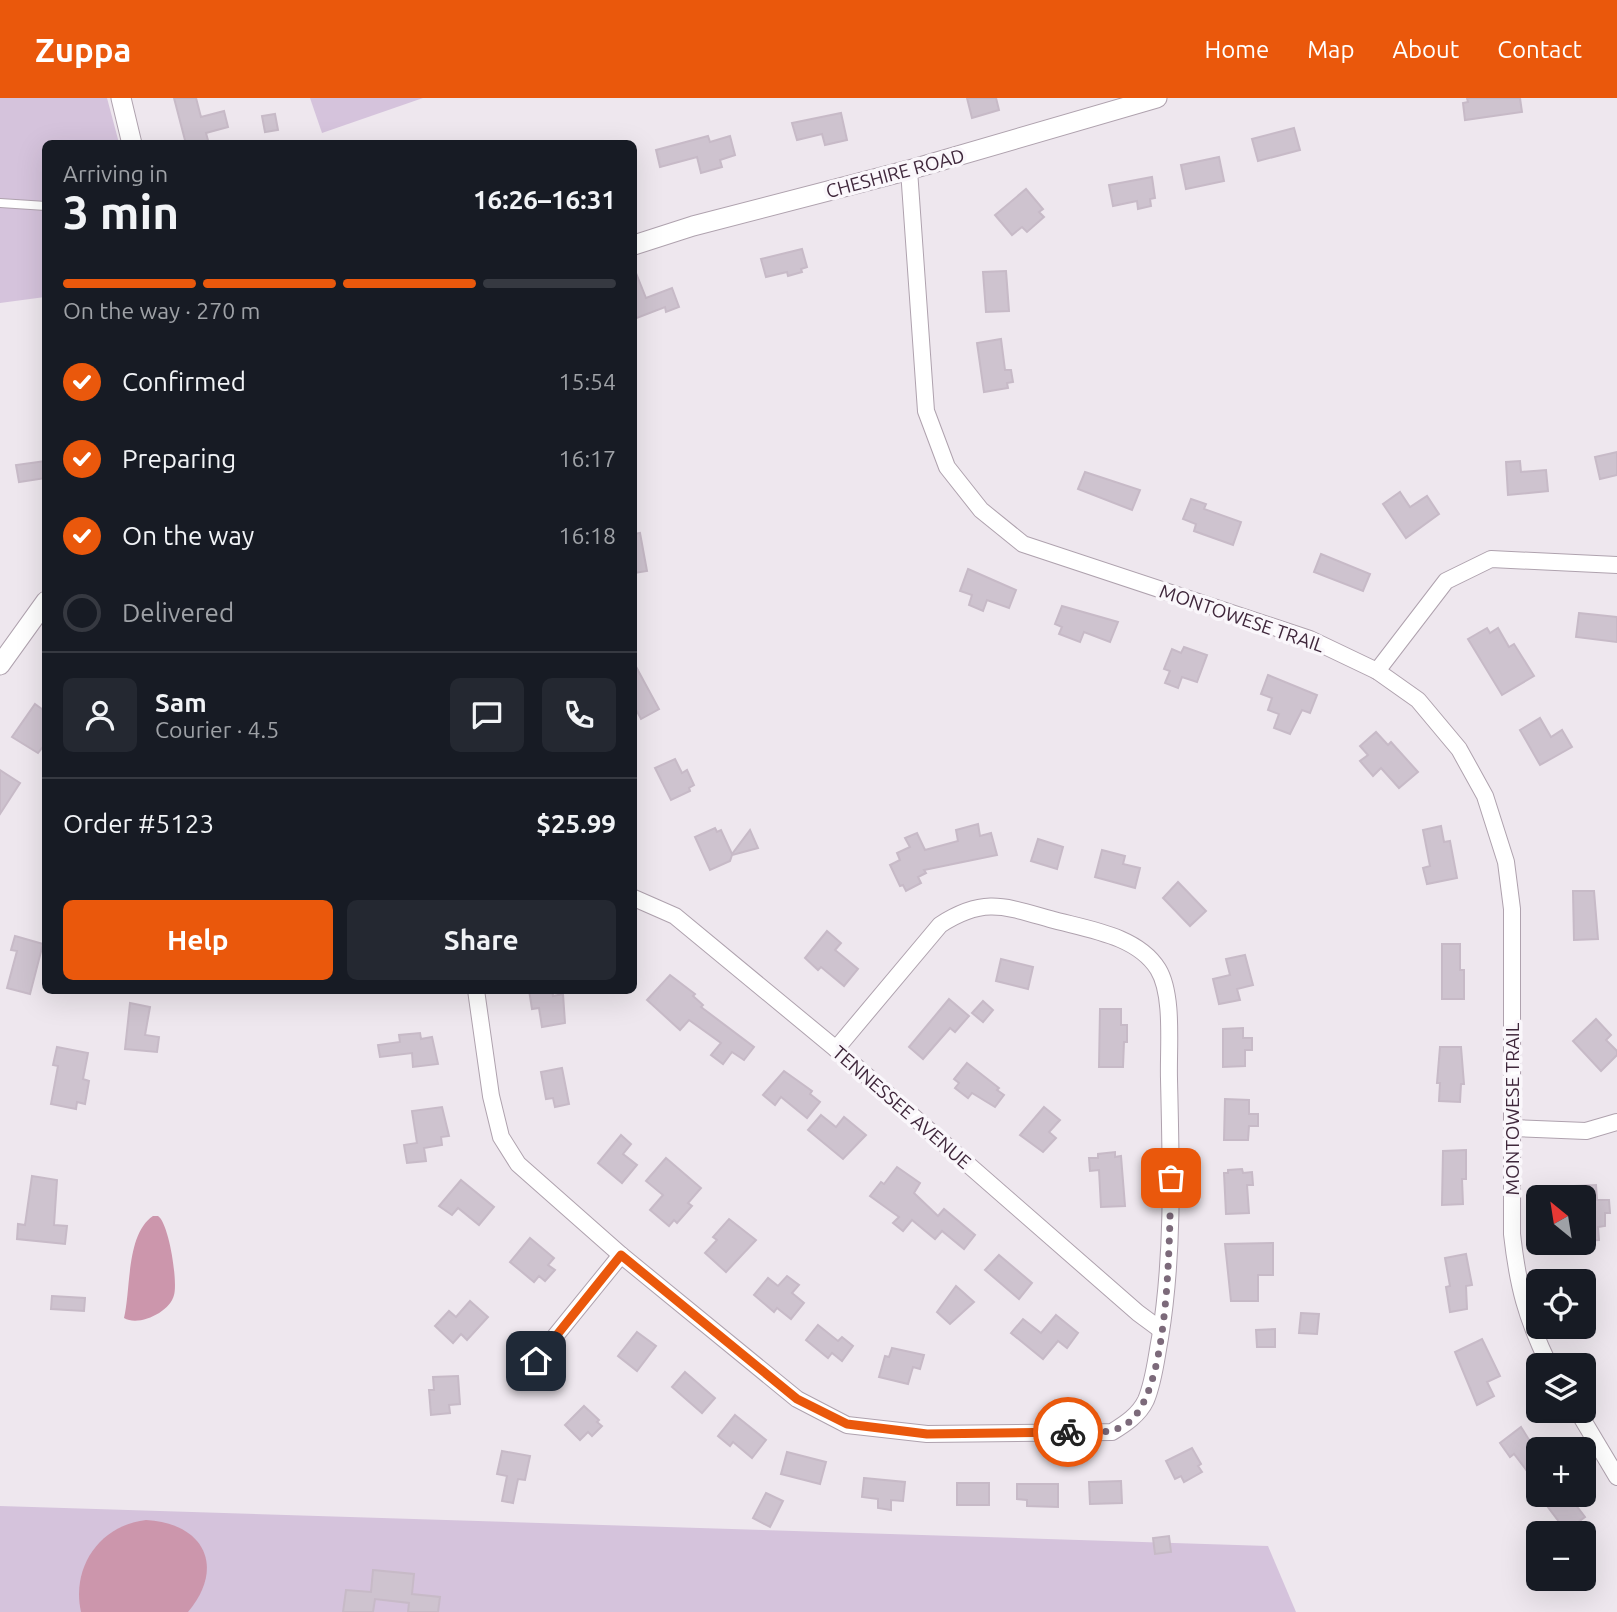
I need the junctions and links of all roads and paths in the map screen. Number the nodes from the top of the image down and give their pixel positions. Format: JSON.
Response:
{"nodes":[{"id":1,"x":121,"y":98,"type":"edge"},
{"id":2,"x":1157,"y":98,"type":"edge"},
{"id":3,"x":131,"y":140,"type":"edge"},
{"id":4,"x":909,"y":170,"type":"junction"},
{"id":5,"x":0,"y":203,"type":"edge"},
{"id":6,"x":42,"y":206,"type":"edge"},
{"id":7,"x":637,"y":244,"type":"edge"},
{"id":8,"x":1617,"y":565,"type":"edge"},
{"id":9,"x":42,"y":607,"type":"edge"},
{"id":10,"x":0,"y":665,"type":"edge"},
{"id":11,"x":1377,"y":671,"type":"junction"},
{"id":12,"x":637,"y":899,"type":"edge"},
{"id":13,"x":477,"y":994,"type":"edge"},
{"id":14,"x":836,"y":1049,"type":"junction"},
{"id":15,"x":1617,"y":1122,"type":"edge"},
{"id":16,"x":1511,"y":1128,"type":"junction"},
{"id":17,"x":621,"y":1255,"type":"junction"},
{"id":18,"x":1161,"y":1331,"type":"junction"},
{"id":19,"x":1543,"y":1353,"type":"edge"},
{"id":20,"x":518,"y":1382,"type":"dead end"},
{"id":21,"x":1585,"y":1423,"type":"edge"},
{"id":22,"x":1617,"y":1477,"type":"edge"}],
"edges":[{"from":1,"to":3,"type":"street"},
{"from":2,"to":4,"type":"street","name":"CHESHIRE ROAD"},
{"from":4,"to":7,"type":"street","name":"CHESHIRE ROAD"},
{"from":4,"to":11,"type":"street","name":"MONTOWESE TRAIL"},
{"from":5,"to":6,"type":"lane"},
{"from":8,"to":11,"type":"street"},
{"from":9,"to":10,"type":"street"},
{"from":11,"to":16,"type":"street","name":"MONTOWESE TRAIL"},
{"from":12,"to":14,"type":"street","name":"TENNESSEE AVENUE"},
{"from":13,"to":17,"type":"street"},
{"from":14,"to":18,"type":"street","name":"TENNESSEE AVENUE"},
{"from":14,"to":18,"type":"street"},
{"from":15,"to":16,"type":"street"},
{"from":16,"to":19,"type":"street","name":"MONTOWESE TRAIL"},
{"from":17,"to":18,"type":"street"},
{"from":17,"to":20,"type":"street"},
{"from":21,"to":22,"type":"street"}]}
